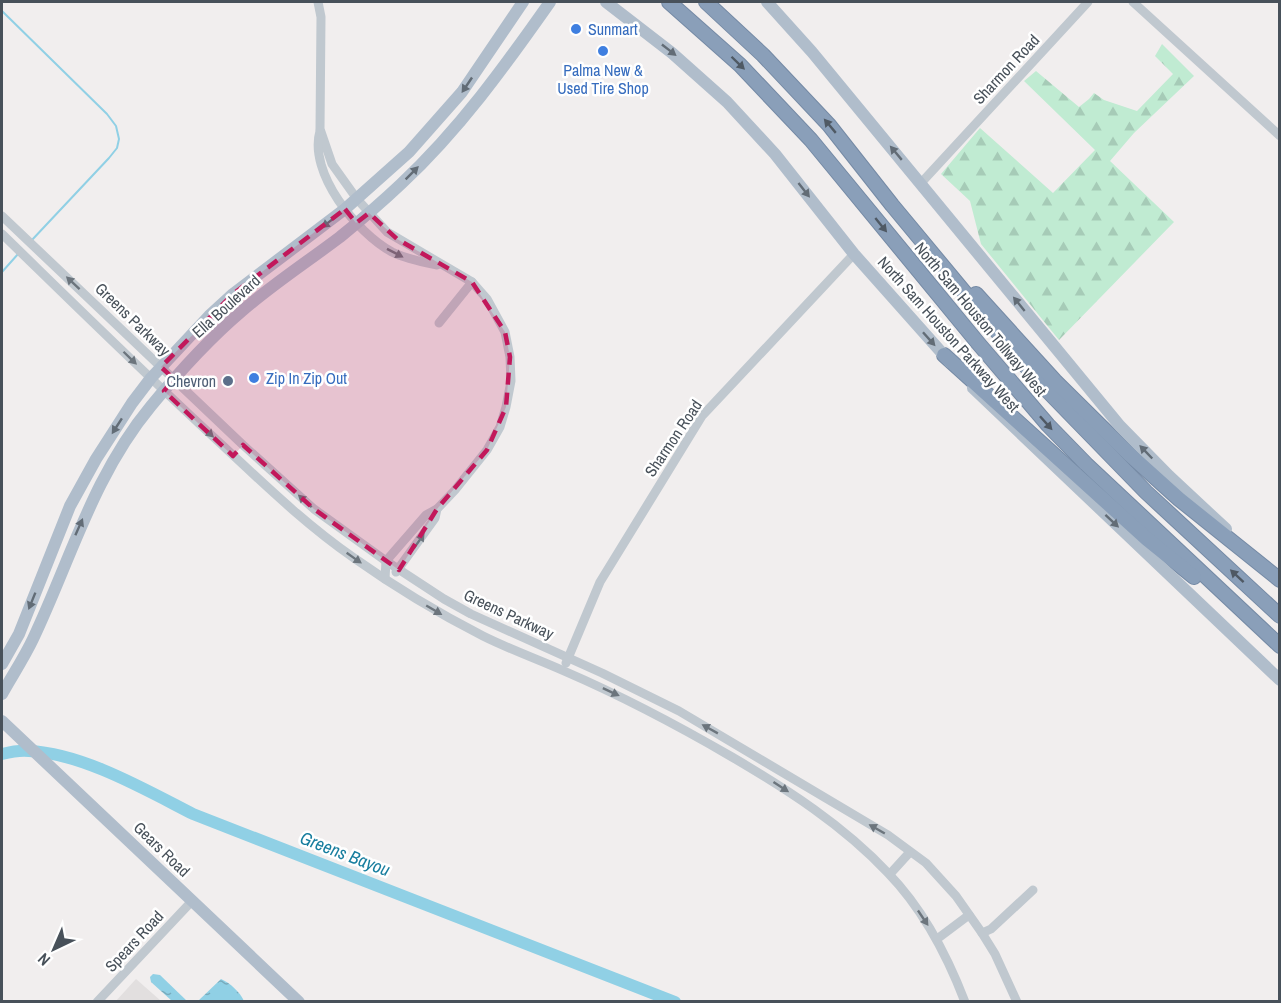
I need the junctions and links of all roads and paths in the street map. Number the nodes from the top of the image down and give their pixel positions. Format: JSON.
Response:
{"nodes":[{"id":1,"x":318,"y":2,"type":"edge"},
{"id":2,"x":522,"y":2,"type":"edge"},
{"id":3,"x":550,"y":2,"type":"edge"},
{"id":4,"x":561,"y":2,"type":"edge"},
{"id":5,"x":606,"y":2,"type":"edge"},
{"id":6,"x":669,"y":2,"type":"edge"},
{"id":7,"x":767,"y":2,"type":"edge"},
{"id":8,"x":1088,"y":2,"type":"edge"},
{"id":9,"x":1133,"y":2,"type":"edge"},
{"id":10,"x":708,"y":3,"type":"edge"},
{"id":11,"x":533,"y":26,"type":"junction"},
{"id":12,"x":485,"y":57,"type":"junction"},
{"id":13,"x":503,"y":69,"type":"junction"},
{"id":14,"x":444,"y":115,"type":"junction"},
{"id":15,"x":456,"y":127,"type":"junction"},
{"id":16,"x":321,"y":129,"type":"junction"},
{"id":17,"x":1280,"y":136,"type":"edge"},
{"id":18,"x":921,"y":183,"type":"junction"},
{"id":19,"x":357,"y":199,"type":"junction"},
{"id":20,"x":892,"y":205,"type":"junction"},
{"id":21,"x":345,"y":209,"type":"junction"},
{"id":22,"x":369,"y":213,"type":"junction"},
{"id":23,"x":2,"y":216,"type":"edge"},
{"id":24,"x":356,"y":223,"type":"junction"},
{"id":25,"x":2,"y":234,"type":"edge"},
{"id":26,"x":854,"y":254,"type":"junction"},
{"id":27,"x":443,"y":266,"type":"junction"},
{"id":28,"x":259,"y":273,"type":"junction"},
{"id":29,"x":472,"y":282,"type":"junction"},
{"id":30,"x":271,"y":287,"type":"junction"},
{"id":31,"x":98,"y":307,"type":"junction"},
{"id":32,"x":88,"y":317,"type":"junction"},
{"id":33,"x":439,"y":324,"type":"dead end"},
{"id":34,"x":944,"y":356,"type":"junction"},
{"id":35,"x":161,"y":367,"type":"junction"},
{"id":36,"x":151,"y":378,"type":"junction"},
{"id":37,"x":174,"y":379,"type":"junction"},
{"id":38,"x":164,"y":391,"type":"junction"},
{"id":39,"x":243,"y":445,"type":"junction"},
{"id":40,"x":233,"y":456,"type":"junction"},
{"id":41,"x":96,"y":459,"type":"junction"},
{"id":42,"x":110,"y":468,"type":"junction"},
{"id":43,"x":437,"y":509,"type":"junction"},
{"id":44,"x":53,"y":546,"type":"junction"},
{"id":45,"x":69,"y":552,"type":"junction"},
{"id":46,"x":386,"y":561,"type":"junction"},
{"id":47,"x":399,"y":570,"type":"junction"},
{"id":48,"x":385,"y":579,"type":"junction"},
{"id":49,"x":1280,"y":580,"type":"edge"},
{"id":50,"x":471,"y":614,"type":"junction"},
{"id":51,"x":1280,"y":616,"type":"edge"},
{"id":52,"x":465,"y":627,"type":"junction"},
{"id":53,"x":19,"y":634,"type":"junction"},
{"id":54,"x":32,"y":639,"type":"junction"},
{"id":55,"x":1280,"y":647,"type":"edge"},
{"id":56,"x":568,"y":657,"type":"junction"},
{"id":57,"x":2,"y":664,"type":"edge"},
{"id":58,"x":563,"y":671,"type":"junction"},
{"id":59,"x":1280,"y":680,"type":"edge"},
{"id":60,"x":2,"y":694,"type":"edge"},
{"id":61,"x":2,"y":721,"type":"edge"},
{"id":62,"x":910,"y":852,"type":"junction"},
{"id":63,"x":890,"y":874,"type":"junction"},
{"id":64,"x":1033,"y":890,"type":"dead end"},
{"id":65,"x":192,"y":900,"type":"junction"},
{"id":66,"x":969,"y":915,"type":"junction"},
{"id":67,"x":982,"y":933,"type":"junction"},
{"id":68,"x":937,"y":939,"type":"junction"},
{"id":69,"x":97,"y":1002,"type":"edge"},
{"id":70,"x":299,"y":1002,"type":"edge"},
{"id":71,"x":965,"y":1002,"type":"edge"},
{"id":72,"x":1017,"y":1002,"type":"edge"}],
"edges":[{"from":1,"to":16,"type":"street"},
{"from":2,"to":12,"type":"main road","name":"Ella Boulevard"},
{"from":3,"to":11,"type":"main road","name":"Ella Boulevard"},
{"from":4,"to":11,"type":"main road"},
{"from":5,"to":26,"type":"main road","name":"North Sam Houston Parkway West","one_way":true},
{"from":6,"to":55,"type":"highway","name":"North Sam Houston Tollway West","one_way":true},
{"from":18,"to":7,"type":"main road","one_way":true},
{"from":8,"to":18,"type":"street","name":"Sharmon Road"},
{"from":9,"to":17,"type":"street"},
{"from":20,"to":10,"type":"highway","one_way":true},
{"from":11,"to":13,"type":"main road","name":"Ella Boulevard"},
{"from":12,"to":13,"type":"main road"},
{"from":12,"to":14,"type":"main road","name":"Ella Boulevard","one_way":true},
{"from":13,"to":15,"type":"main road","name":"Ella Boulevard"},
{"from":14,"to":15,"type":"main road"},
{"from":14,"to":19,"type":"main road","name":"Ella Boulevard"},
{"from":22,"to":15,"type":"main road","name":"Ella Boulevard","one_way":true},
{"from":16,"to":19,"type":"street"},
{"from":16,"to":21,"type":"street"},
{"from":49,"to":18,"type":"main road","one_way":true},
{"from":19,"to":21,"type":"main road","name":"Ella Boulevard"},
{"from":19,"to":22,"type":"street"},
{"from":20,"to":49,"type":"highway"},
{"from":51,"to":20,"type":"highway","name":"North Sam Houston Tollway West","one_way":true},
{"from":21,"to":24,"type":"street"},
{"from":21,"to":28,"type":"main road","name":"Ella Boulevard","one_way":true},
{"from":22,"to":24,"type":"main road","name":"Ella Boulevard"},
{"from":22,"to":27,"type":"street"},
{"from":31,"to":23,"type":"street","name":"Greens Parkway","one_way":true},
{"from":24,"to":27,"type":"street","one_way":true},
{"from":24,"to":30,"type":"main road","name":"Ella Boulevard"},
{"from":25,"to":32,"type":"street","name":"Greens Parkway"},
{"from":26,"to":34,"type":"main road","name":"North Sam Houston Parkway West","one_way":true},
{"from":26,"to":56,"type":"street","name":"Sharmon Road"},
{"from":27,"to":29,"type":"street"},
{"from":28,"to":30,"type":"main road"},
{"from":28,"to":35,"type":"main road","name":"Ella Boulevard"},
{"from":29,"to":33,"type":"street"},
{"from":29,"to":43,"type":"street"},
{"from":30,"to":37,"type":"main road","name":"Ella Boulevard"},
{"from":31,"to":32,"type":"street"},
{"from":31,"to":35,"type":"street","name":"Greens Parkway"},
{"from":32,"to":36,"type":"street","name":"Greens Parkway","one_way":true},
{"from":34,"to":55,"type":"highway"},
{"from":34,"to":59,"type":"main road","name":"North Sam Houston Parkway West","one_way":true},
{"from":35,"to":36,"type":"main road","name":"Ella Boulevard"},
{"from":35,"to":37,"type":"street","name":"Greens Parkway"},
{"from":36,"to":38,"type":"street","name":"Greens Parkway"},
{"from":36,"to":41,"type":"main road","name":"Ella Boulevard","one_way":true},
{"from":37,"to":38,"type":"main road","name":"Ella Boulevard"},
{"from":37,"to":39,"type":"street","name":"Greens Parkway"},
{"from":38,"to":40,"type":"street","name":"Greens Parkway","one_way":true},
{"from":38,"to":42,"type":"main road","name":"Ella Boulevard"},
{"from":39,"to":40,"type":"street"},
{"from":46,"to":39,"type":"street","name":"Greens Parkway","one_way":true},
{"from":40,"to":48,"type":"street","name":"Greens Parkway","one_way":true},
{"from":41,"to":42,"type":"main road"},
{"from":41,"to":44,"type":"main road","name":"Ella Boulevard"},
{"from":45,"to":42,"type":"main road","name":"Ella Boulevard","one_way":true},
{"from":43,"to":46,"type":"street"},
{"from":47,"to":43,"type":"street","one_way":true},
{"from":44,"to":45,"type":"main road"},
{"from":44,"to":53,"type":"main road","name":"Ella Boulevard","one_way":true},
{"from":45,"to":54,"type":"main road","name":"Ella Boulevard"},
{"from":46,"to":47,"type":"street","name":"Greens Parkway"},
{"from":46,"to":48,"type":"street"},
{"from":47,"to":48,"type":"street"},
{"from":47,"to":50,"type":"street","name":"Greens Parkway"},
{"from":48,"to":52,"type":"street","name":"Greens Parkway","one_way":true},
{"from":50,"to":52,"type":"street"},
{"from":50,"to":56,"type":"street","name":"Greens Parkway"},
{"from":52,"to":58,"type":"street","name":"Greens Parkway"},
{"from":53,"to":54,"type":"main road"},
{"from":53,"to":57,"type":"main road","name":"Ella Boulevard"},
{"from":54,"to":60,"type":"main road","name":"Ella Boulevard"},
{"from":56,"to":58,"type":"street","name":"Sharmon Road"},
{"from":62,"to":56,"type":"street","name":"Greens Parkway","one_way":true},
{"from":58,"to":63,"type":"street","name":"Greens Parkway","one_way":true},
{"from":61,"to":65,"type":"main road","name":"Gears Road"},
{"from":62,"to":63,"type":"street"},
{"from":62,"to":66,"type":"street","name":"Greens Parkway"},
{"from":63,"to":68,"type":"street","name":"Greens Parkway","one_way":true},
{"from":64,"to":67,"type":"street"},
{"from":65,"to":69,"type":"street","name":"Spears Road"},
{"from":65,"to":70,"type":"main road","name":"Gears Road"},
{"from":66,"to":67,"type":"street","name":"Greens Parkway"},
{"from":66,"to":68,"type":"street"},
{"from":67,"to":72,"type":"street","name":"Greens Parkway"},
{"from":68,"to":71,"type":"street","name":"Greens Parkway"}]}
